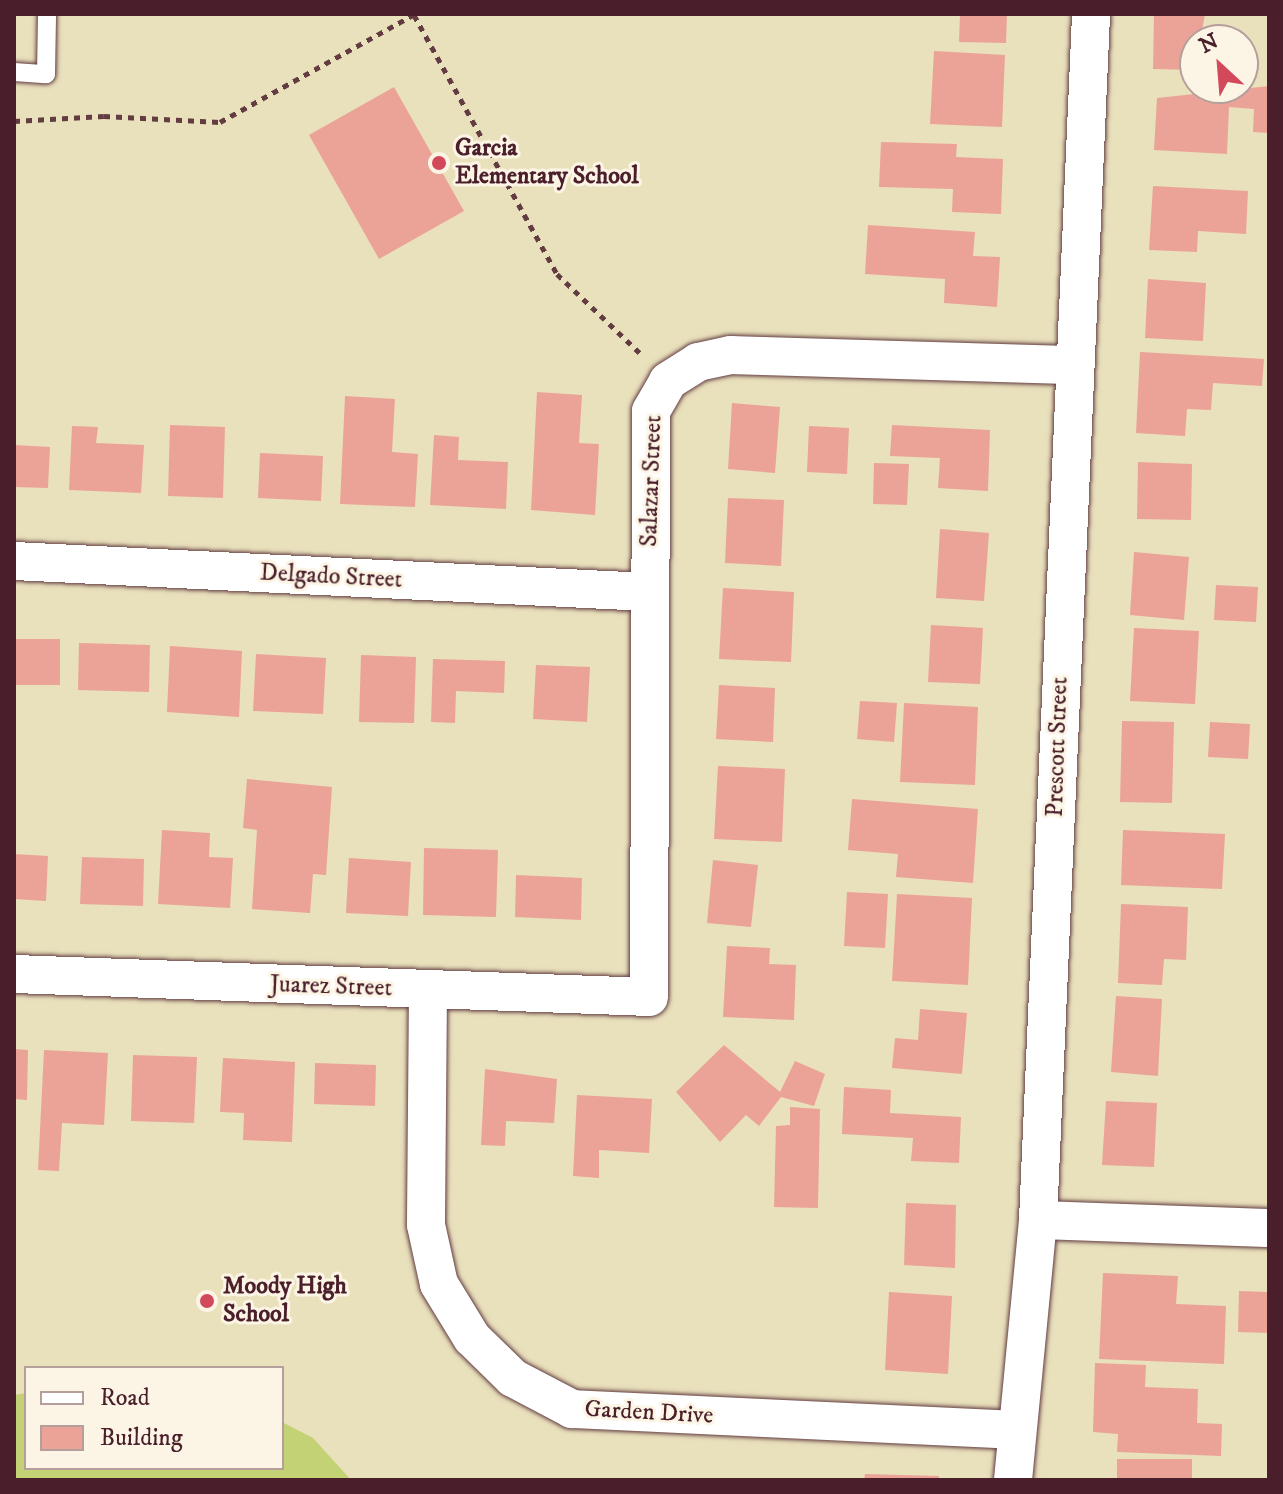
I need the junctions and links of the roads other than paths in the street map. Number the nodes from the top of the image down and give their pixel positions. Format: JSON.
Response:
{"nodes":[{"id":1,"x":47,"y":14,"type":"edge"},
{"id":2,"x":1091,"y":14,"type":"edge"},
{"id":3,"x":14,"y":72,"type":"edge"},
{"id":4,"x":1074,"y":365,"type":"junction"},
{"id":5,"x":14,"y":561,"type":"edge"},
{"id":6,"x":648,"y":592,"type":"junction"},
{"id":7,"x":14,"y":974,"type":"edge"},
{"id":8,"x":428,"y":991,"type":"junction"},
{"id":9,"x":649,"y":997,"type":"joint"},
{"id":10,"x":1038,"y":1220,"type":"junction"},
{"id":11,"x":1269,"y":1228,"type":"edge"},
{"id":12,"x":1015,"y":1430,"type":"junction"},
{"id":13,"x":1013,"y":1480,"type":"edge"}],
"edges":[{"from":1,"to":3,"type":"lane"},
{"from":2,"to":4,"type":"street","name":"Prescott Street"},
{"from":4,"to":6,"type":"street","name":"Salazar Street"},
{"from":4,"to":10,"type":"street","name":"Prescott Street"},
{"from":5,"to":6,"type":"street","name":"Delgado Street"},
{"from":6,"to":9,"type":"street","name":"Salazar Street"},
{"from":7,"to":8,"type":"street","name":"Juarez Street"},
{"from":8,"to":9,"type":"street","name":"Juarez Street"},
{"from":8,"to":12,"type":"street","name":"Garden Drive"},
{"from":10,"to":11,"type":"street"},
{"from":10,"to":12,"type":"street","name":"Prescott Street"},
{"from":12,"to":13,"type":"street","name":"Prescott Street"}]}
